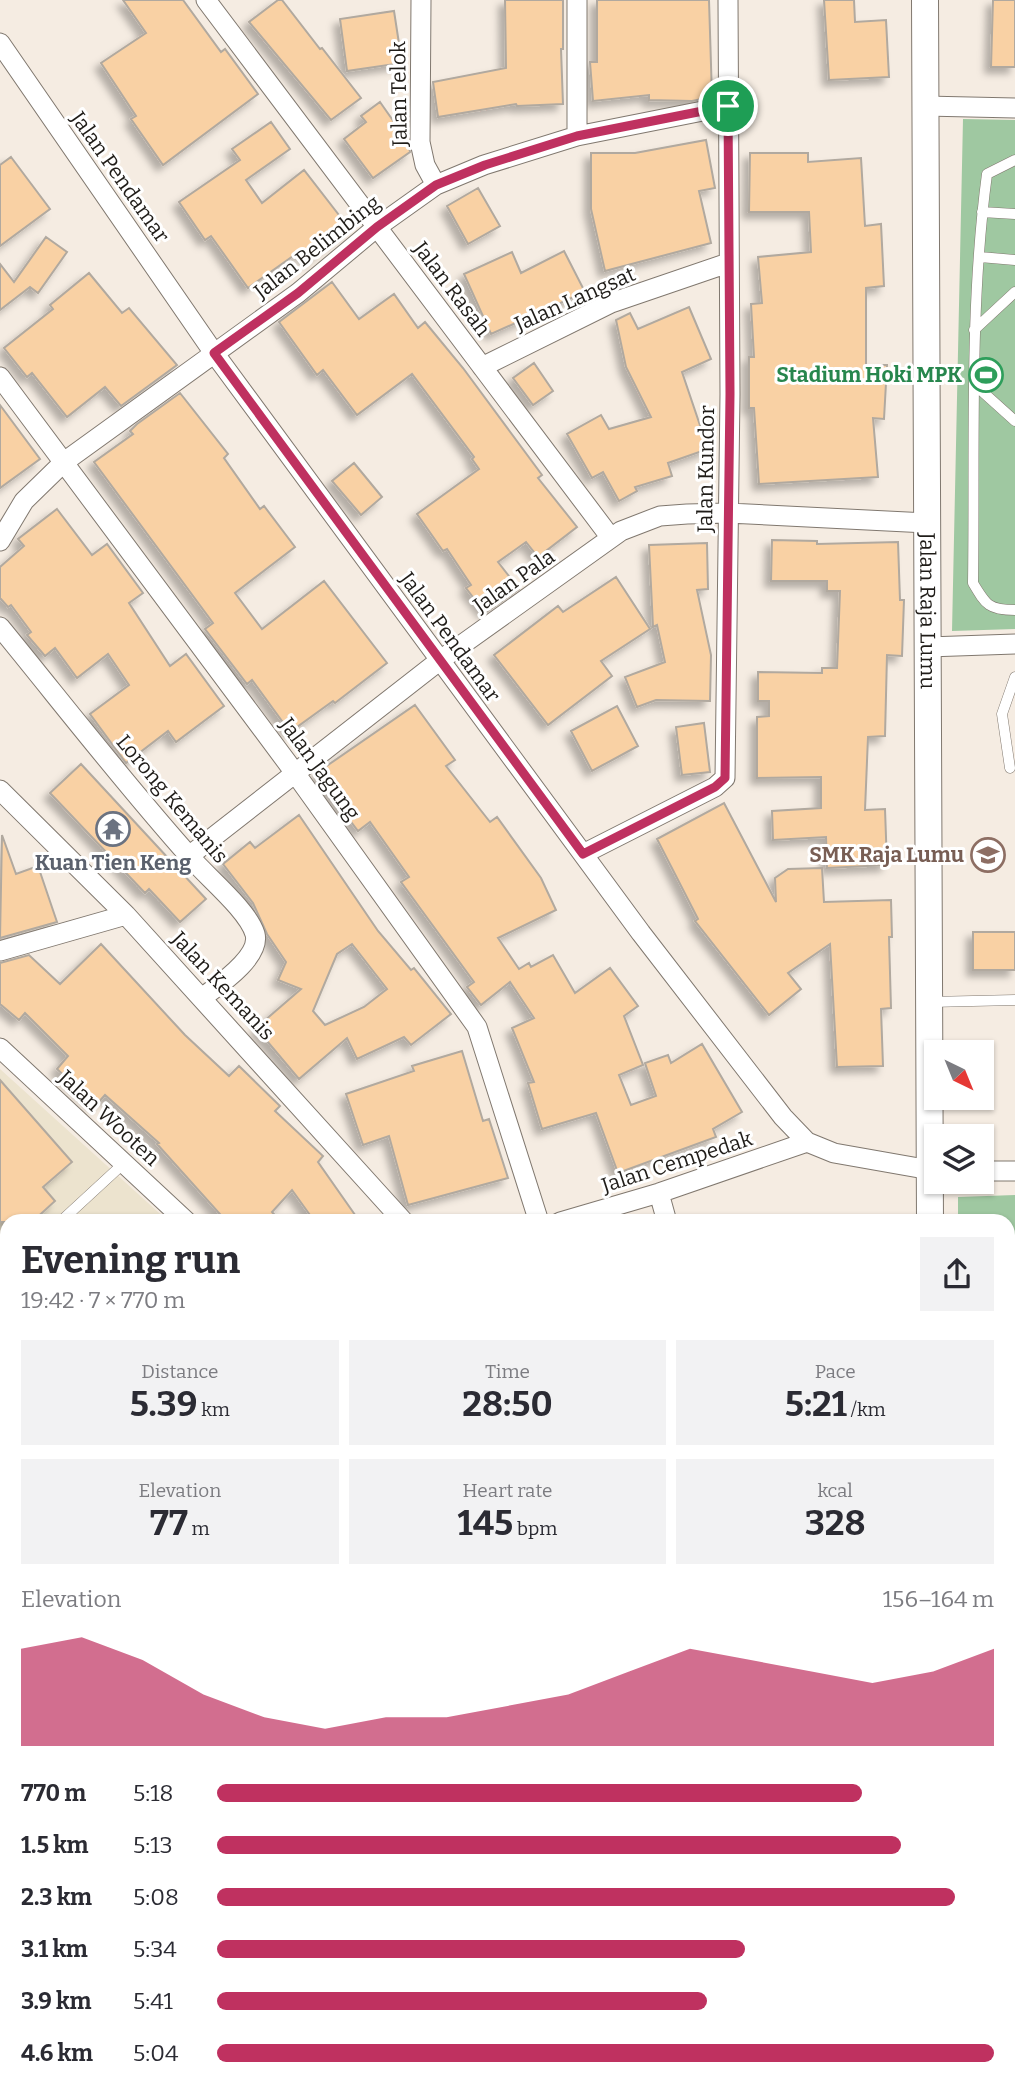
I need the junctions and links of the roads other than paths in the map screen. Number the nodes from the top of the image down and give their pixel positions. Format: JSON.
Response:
{"nodes":[{"id":1,"x":206,"y":0,"type":"edge"},
{"id":2,"x":421,"y":0,"type":"edge"},
{"id":3,"x":577,"y":0,"type":"edge"},
{"id":4,"x":728,"y":0,"type":"edge"},
{"id":5,"x":925,"y":0,"type":"edge"},
{"id":6,"x":0,"y":43,"type":"edge"},
{"id":7,"x":728,"y":106,"type":"junction"},
{"id":8,"x":925,"y":106,"type":"junction"},
{"id":9,"x":1015,"y":108,"type":"edge"},
{"id":10,"x":577,"y":136,"type":"junction"},
{"id":11,"x":1015,"y":160,"type":"edge"},
{"id":12,"x":436,"y":185,"type":"junction"},
{"id":13,"x":982,"y":212,"type":"junction"},
{"id":14,"x":1015,"y":214,"type":"edge"},
{"id":15,"x":377,"y":227,"type":"junction"},
{"id":16,"x":980,"y":257,"type":"junction"},
{"id":17,"x":1015,"y":260,"type":"edge"},
{"id":18,"x":728,"y":263,"type":"junction"},
{"id":19,"x":1015,"y":292,"type":"edge"},
{"id":20,"x":974,"y":330,"type":"junction"},
{"id":21,"x":214,"y":353,"type":"junction"},
{"id":22,"x":482,"y":367,"type":"junction"},
{"id":23,"x":0,"y":377,"type":"edge"},
{"id":24,"x":975,"y":385,"type":"junction"},
{"id":25,"x":1015,"y":421,"type":"edge"},
{"id":26,"x":64,"y":462,"type":"junction"},
{"id":27,"x":728,"y":513,"type":"junction"},
{"id":28,"x":927,"y":523,"type":"junction"},
{"id":29,"x":611,"y":538,"type":"junction"},
{"id":30,"x":0,"y":541,"type":"edge"},
{"id":31,"x":1015,"y":610,"type":"edge"},
{"id":32,"x":0,"y":628,"type":"edge"},
{"id":33,"x":1015,"y":644,"type":"edge"},
{"id":34,"x":928,"y":647,"type":"junction"},
{"id":35,"x":439,"y":661,"type":"junction"},
{"id":36,"x":1015,"y":677,"type":"edge"},
{"id":37,"x":1010,"y":768,"type":"dead end"},
{"id":38,"x":295,"y":773,"type":"junction"},
{"id":39,"x":0,"y":790,"type":"edge"},
{"id":40,"x":583,"y":854,"type":"junction"},
{"id":41,"x":189,"y":856,"type":"junction"},
{"id":42,"x":126,"y":915,"type":"junction"},
{"id":43,"x":0,"y":951,"type":"edge"},
{"id":44,"x":203,"y":997,"type":"junction"},
{"id":45,"x":1015,"y":1000,"type":"edge"},
{"id":46,"x":929,"y":1002,"type":"junction"},
{"id":47,"x":0,"y":1048,"type":"edge"},
{"id":48,"x":932,"y":1124,"type":"edge"},
{"id":49,"x":807,"y":1142,"type":"junction"},
{"id":50,"x":124,"y":1162,"type":"junction"},
{"id":51,"x":924,"y":1169,"type":"edge"},
{"id":52,"x":994,"y":1171,"type":"edge"},
{"id":53,"x":1015,"y":1171,"type":"edge"},
{"id":54,"x":659,"y":1193,"type":"junction"},
{"id":55,"x":932,"y":1194,"type":"edge"},
{"id":56,"x":69,"y":1214,"type":"edge"},
{"id":57,"x":179,"y":1214,"type":"edge"},
{"id":58,"x":397,"y":1214,"type":"edge"},
{"id":59,"x":535,"y":1214,"type":"edge"},
{"id":60,"x":587,"y":1214,"type":"edge"},
{"id":61,"x":665,"y":1214,"type":"edge"},
{"id":62,"x":930,"y":1214,"type":"edge"}],
"edges":[{"from":1,"to":15,"type":"street","name":"Jalan Rasah"},
{"from":2,"to":12,"type":"street","name":"Jalan Telok"},
{"from":3,"to":10,"type":"street"},
{"from":4,"to":7,"type":"street","name":"Jalan Kundor"},
{"from":5,"to":8,"type":"street","name":"Jalan Raja Lumu"},
{"from":6,"to":21,"type":"street","name":"Jalan Pendamar"},
{"from":7,"to":10,"type":"street","name":"Jalan Belimbing"},
{"from":7,"to":18,"type":"street","name":"Jalan Kundor"},
{"from":8,"to":9,"type":"street"},
{"from":8,"to":28,"type":"street","name":"Jalan Raja Lumu"},
{"from":10,"to":12,"type":"street","name":"Jalan Belimbing"},
{"from":11,"to":13,"type":"lane"},
{"from":12,"to":15,"type":"street","name":"Jalan Belimbing"},
{"from":13,"to":14,"type":"lane"},
{"from":13,"to":16,"type":"lane"},
{"from":15,"to":21,"type":"street","name":"Jalan Belimbing"},
{"from":15,"to":22,"type":"street","name":"Jalan Rasah"},
{"from":16,"to":17,"type":"lane"},
{"from":16,"to":20,"type":"lane"},
{"from":18,"to":22,"type":"street","name":"Jalan Langsat"},
{"from":18,"to":27,"type":"street","name":"Jalan Kundor"},
{"from":19,"to":20,"type":"lane"},
{"from":20,"to":24,"type":"lane"},
{"from":21,"to":26,"type":"street","name":"Jalan Belimbing"},
{"from":21,"to":35,"type":"street","name":"Jalan Pendamar"},
{"from":22,"to":29,"type":"street","name":"Jalan Rasah"},
{"from":23,"to":26,"type":"street","name":"Jalan Jagung"},
{"from":24,"to":25,"type":"lane"},
{"from":24,"to":31,"type":"lane"},
{"from":26,"to":30,"type":"street","name":"Jalan Belimbing"},
{"from":26,"to":38,"type":"street","name":"Jalan Jagung"},
{"from":27,"to":28,"type":"street","name":"Jalan Pala"},
{"from":27,"to":29,"type":"street","name":"Jalan Pala"},
{"from":27,"to":40,"type":"street","name":"Jalan Kundor"},
{"from":28,"to":34,"type":"street","name":"Jalan Raja Lumu"},
{"from":29,"to":35,"type":"street","name":"Jalan Pala"},
{"from":32,"to":41,"type":"street","name":"Lorong Kemanis"},
{"from":33,"to":34,"type":"street"},
{"from":34,"to":46,"type":"street","name":"Jalan Raja Lumu"},
{"from":35,"to":38,"type":"street","name":"Jalan Pala"},
{"from":35,"to":40,"type":"street","name":"Jalan Pendamar"},
{"from":36,"to":37,"type":"lane"},
{"from":38,"to":41,"type":"street","name":"Jalan Pala"},
{"from":38,"to":59,"type":"street","name":"Jalan Jagung"},
{"from":39,"to":42,"type":"street","name":"Jalan Kemanis"},
{"from":40,"to":49,"type":"street","name":"Jalan Pendamar"},
{"from":41,"to":44,"type":"street","name":"Lorong Kemanis"},
{"from":42,"to":43,"type":"street"},
{"from":42,"to":44,"type":"street","name":"Jalan Kemanis"},
{"from":44,"to":58,"type":"street","name":"Jalan Kemanis"},
{"from":45,"to":46,"type":"lane"},
{"from":46,"to":48,"type":"street","name":"Jalan Raja Lumu"},
{"from":47,"to":50,"type":"street","name":"Jalan Wooten"},
{"from":49,"to":51,"type":"street","name":"Jalan Pendamar"},
{"from":49,"to":54,"type":"street","name":"Jalan Cempedak"},
{"from":50,"to":56,"type":"lane"},
{"from":50,"to":57,"type":"street","name":"Jalan Wooten"},
{"from":52,"to":53,"type":"street"},
{"from":54,"to":60,"type":"street","name":"Jalan Cempedak"},
{"from":54,"to":61,"type":"street"},
{"from":55,"to":62,"type":"street","name":"Jalan Raja Lumu"}]}
